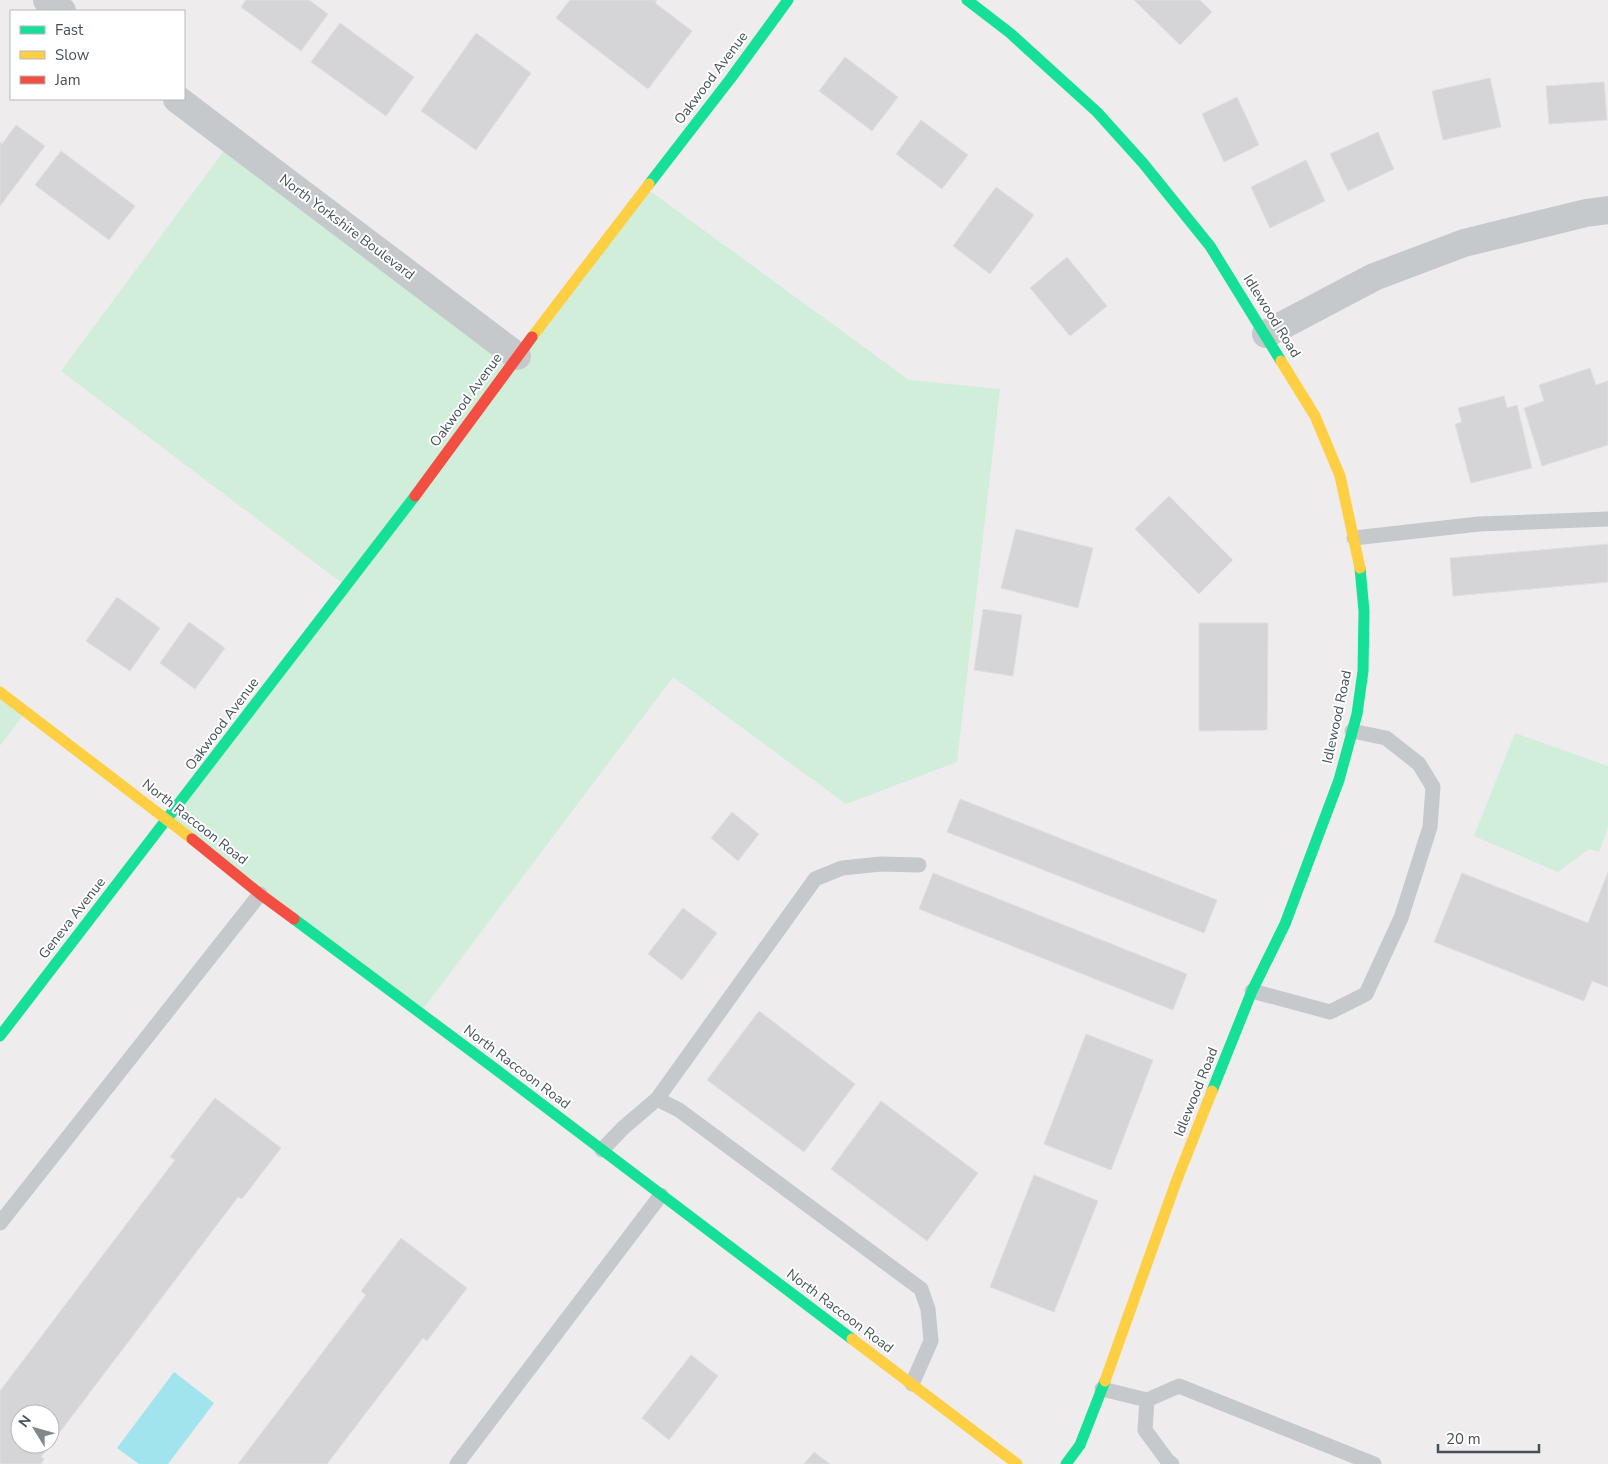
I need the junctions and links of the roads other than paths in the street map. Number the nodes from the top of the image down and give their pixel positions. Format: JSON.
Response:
{"nodes":[{"id":1,"x":47,"y":0,"type":"edge"},
{"id":2,"x":788,"y":0,"type":"edge"},
{"id":3,"x":967,"y":0,"type":"edge"},
{"id":4,"x":61,"y":10,"type":"edge"},
{"id":5,"x":179,"y":100,"type":"edge"},
{"id":6,"x":1608,"y":210,"type":"edge"},
{"id":7,"x":1266,"y":334,"type":"junction"},
{"id":8,"x":517,"y":356,"type":"junction"},
{"id":9,"x":1608,"y":519,"type":"edge"},
{"id":10,"x":1354,"y":538,"type":"junction"},
{"id":11,"x":0,"y":692,"type":"edge"},
{"id":12,"x":1352,"y":731,"type":"junction"},
{"id":13,"x":168,"y":819,"type":"junction"},
{"id":14,"x":919,"y":865,"type":"dead end"},
{"id":15,"x":260,"y":894,"type":"junction"},
{"id":16,"x":1252,"y":992,"type":"junction"},
{"id":17,"x":0,"y":1036,"type":"edge"},
{"id":18,"x":657,"y":1099,"type":"junction"},
{"id":19,"x":602,"y":1150,"type":"junction"},
{"id":20,"x":661,"y":1195,"type":"junction"},
{"id":21,"x":0,"y":1223,"type":"edge"},
{"id":22,"x":912,"y":1384,"type":"junction"},
{"id":23,"x":1102,"y":1389,"type":"junction"},
{"id":24,"x":1148,"y":1400,"type":"junction"},
{"id":25,"x":457,"y":1464,"type":"edge"},
{"id":26,"x":1017,"y":1464,"type":"edge"},
{"id":27,"x":1066,"y":1464,"type":"edge"},
{"id":28,"x":1172,"y":1464,"type":"edge"},
{"id":29,"x":1374,"y":1464,"type":"edge"}],
"edges":[{"from":1,"to":4,"type":"street"},
{"from":2,"to":8,"type":"street","name":"Oakwood Avenue"},
{"from":3,"to":7,"type":"street","name":"Idlewood Road"},
{"from":5,"to":8,"type":"street","name":"North Yorkshire Boulevard"},
{"from":6,"to":7,"type":"street"},
{"from":7,"to":10,"type":"street","name":"Idlewood Road"},
{"from":8,"to":13,"type":"street","name":"Oakwood Avenue"},
{"from":9,"to":10,"type":"lane"},
{"from":10,"to":12,"type":"street","name":"Idlewood Road"},
{"from":11,"to":13,"type":"street","name":"North Raccoon Road"},
{"from":12,"to":16,"type":"street","name":"Idlewood Road"},
{"from":12,"to":16,"type":"lane"},
{"from":13,"to":15,"type":"street","name":"North Raccoon Road"},
{"from":13,"to":17,"type":"street","name":"Geneva Avenue"},
{"from":14,"to":18,"type":"lane"},
{"from":15,"to":19,"type":"street","name":"North Raccoon Road"},
{"from":15,"to":21,"type":"lane"},
{"from":16,"to":23,"type":"street","name":"Idlewood Road"},
{"from":18,"to":19,"type":"lane"},
{"from":18,"to":22,"type":"lane"},
{"from":19,"to":20,"type":"street","name":"North Raccoon Road"},
{"from":20,"to":22,"type":"street","name":"North Raccoon Road"},
{"from":20,"to":25,"type":"lane"},
{"from":22,"to":26,"type":"street","name":"North Raccoon Road"},
{"from":23,"to":24,"type":"lane"},
{"from":23,"to":27,"type":"street","name":"Idlewood Road"},
{"from":24,"to":28,"type":"lane"},
{"from":24,"to":29,"type":"lane"}]}
